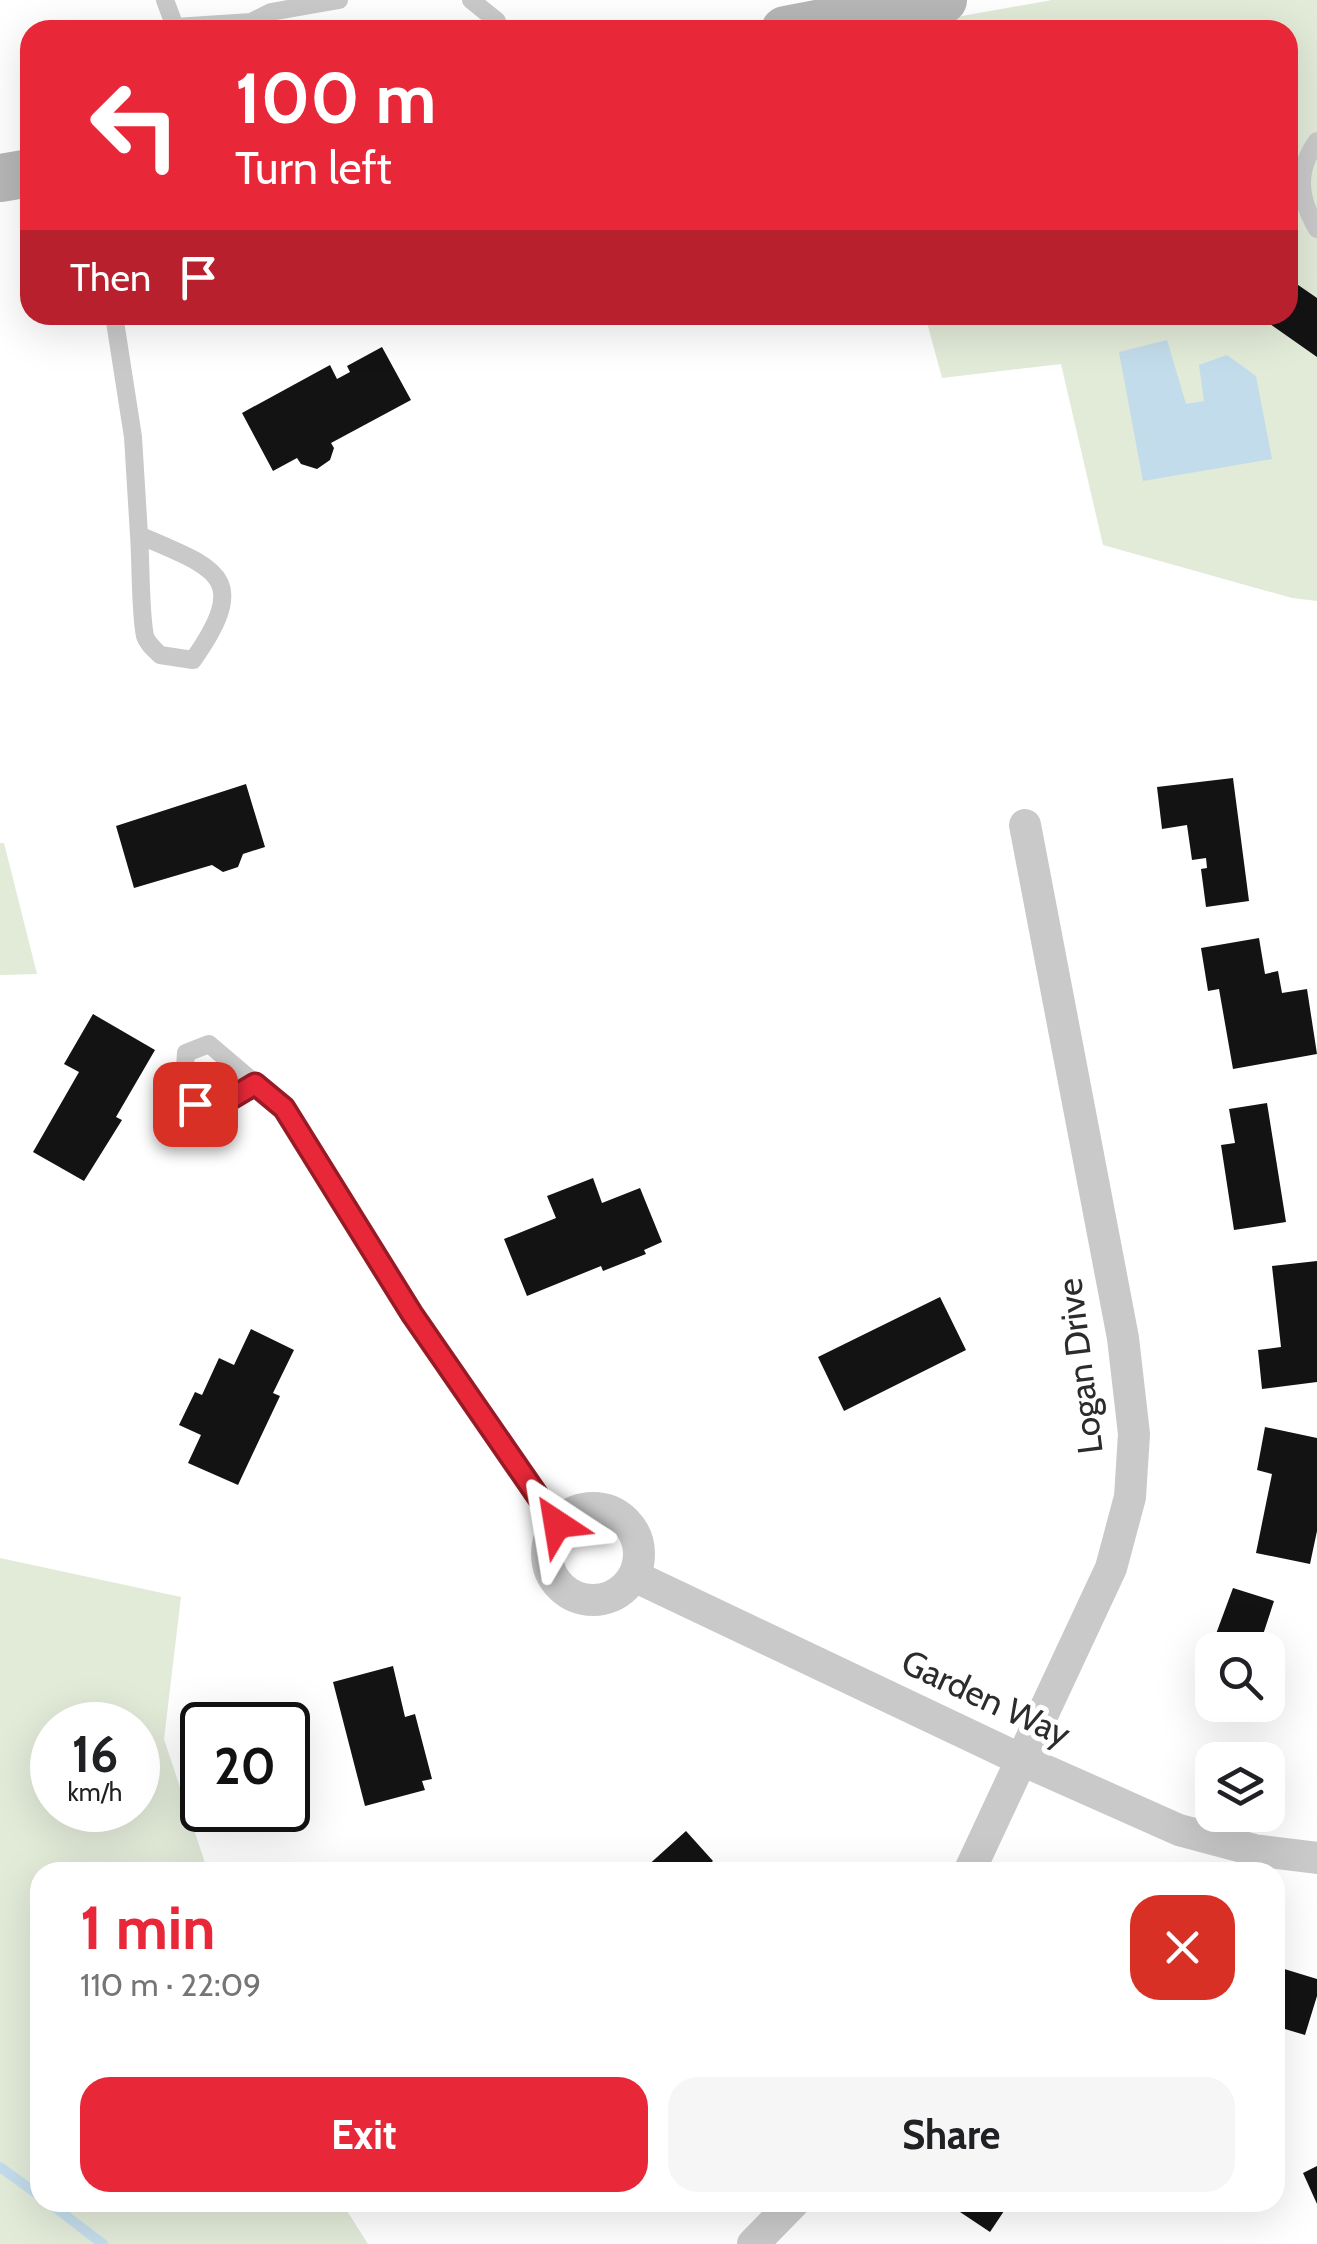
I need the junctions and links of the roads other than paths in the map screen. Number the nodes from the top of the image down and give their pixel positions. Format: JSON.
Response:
{"nodes":[{"id":1,"x":338,"y":0,"type":"edge"},
{"id":2,"x":471,"y":0,"type":"edge"},
{"id":3,"x":943,"y":0,"type":"edge"},
{"id":4,"x":863,"y":8,"type":"edge"},
{"id":5,"x":259,"y":20,"type":"edge"},
{"id":6,"x":496,"y":20,"type":"edge"},
{"id":7,"x":820,"y":20,"type":"edge"},
{"id":8,"x":1317,"y":142,"type":"edge"},
{"id":9,"x":1317,"y":228,"type":"edge"},
{"id":10,"x":116,"y":325,"type":"edge"},
{"id":11,"x":139,"y":534,"type":"junction"},
{"id":12,"x":1025,"y":824,"type":"dead end"},
{"id":13,"x":255,"y":1084,"type":"dead end"},
{"id":14,"x":557,"y":1524,"type":"junction"},
{"id":15,"x":634,"y":1576,"type":"junction"},
{"id":16,"x":1024,"y":1761,"type":"junction"},
{"id":17,"x":1317,"y":1858,"type":"edge"},
{"id":18,"x":974,"y":1862,"type":"edge"},
{"id":19,"x":784,"y":2212,"type":"edge"},
{"id":20,"x":753,"y":2244,"type":"edge"}],
"edges":[{"from":1,"to":5,"type":"lane"},
{"from":2,"to":6,"type":"lane"},
{"from":3,"to":4,"type":"street"},
{"from":4,"to":7,"type":"street"},
{"from":8,"to":9,"type":"lane"},
{"from":10,"to":11,"type":"lane"},
{"from":11,"to":11,"type":"lane"},
{"from":12,"to":16,"type":"street","name":"Logan Drive"},
{"from":13,"to":14,"type":"lane"},
{"from":14,"to":15,"type":"street"},
{"from":14,"to":15,"type":"street"},
{"from":15,"to":16,"type":"street","name":"Garden Way"},
{"from":16,"to":17,"type":"street","name":"Garden Way"},
{"from":16,"to":18,"type":"street","name":"Logan Drive"},
{"from":19,"to":20,"type":"street"}]}
